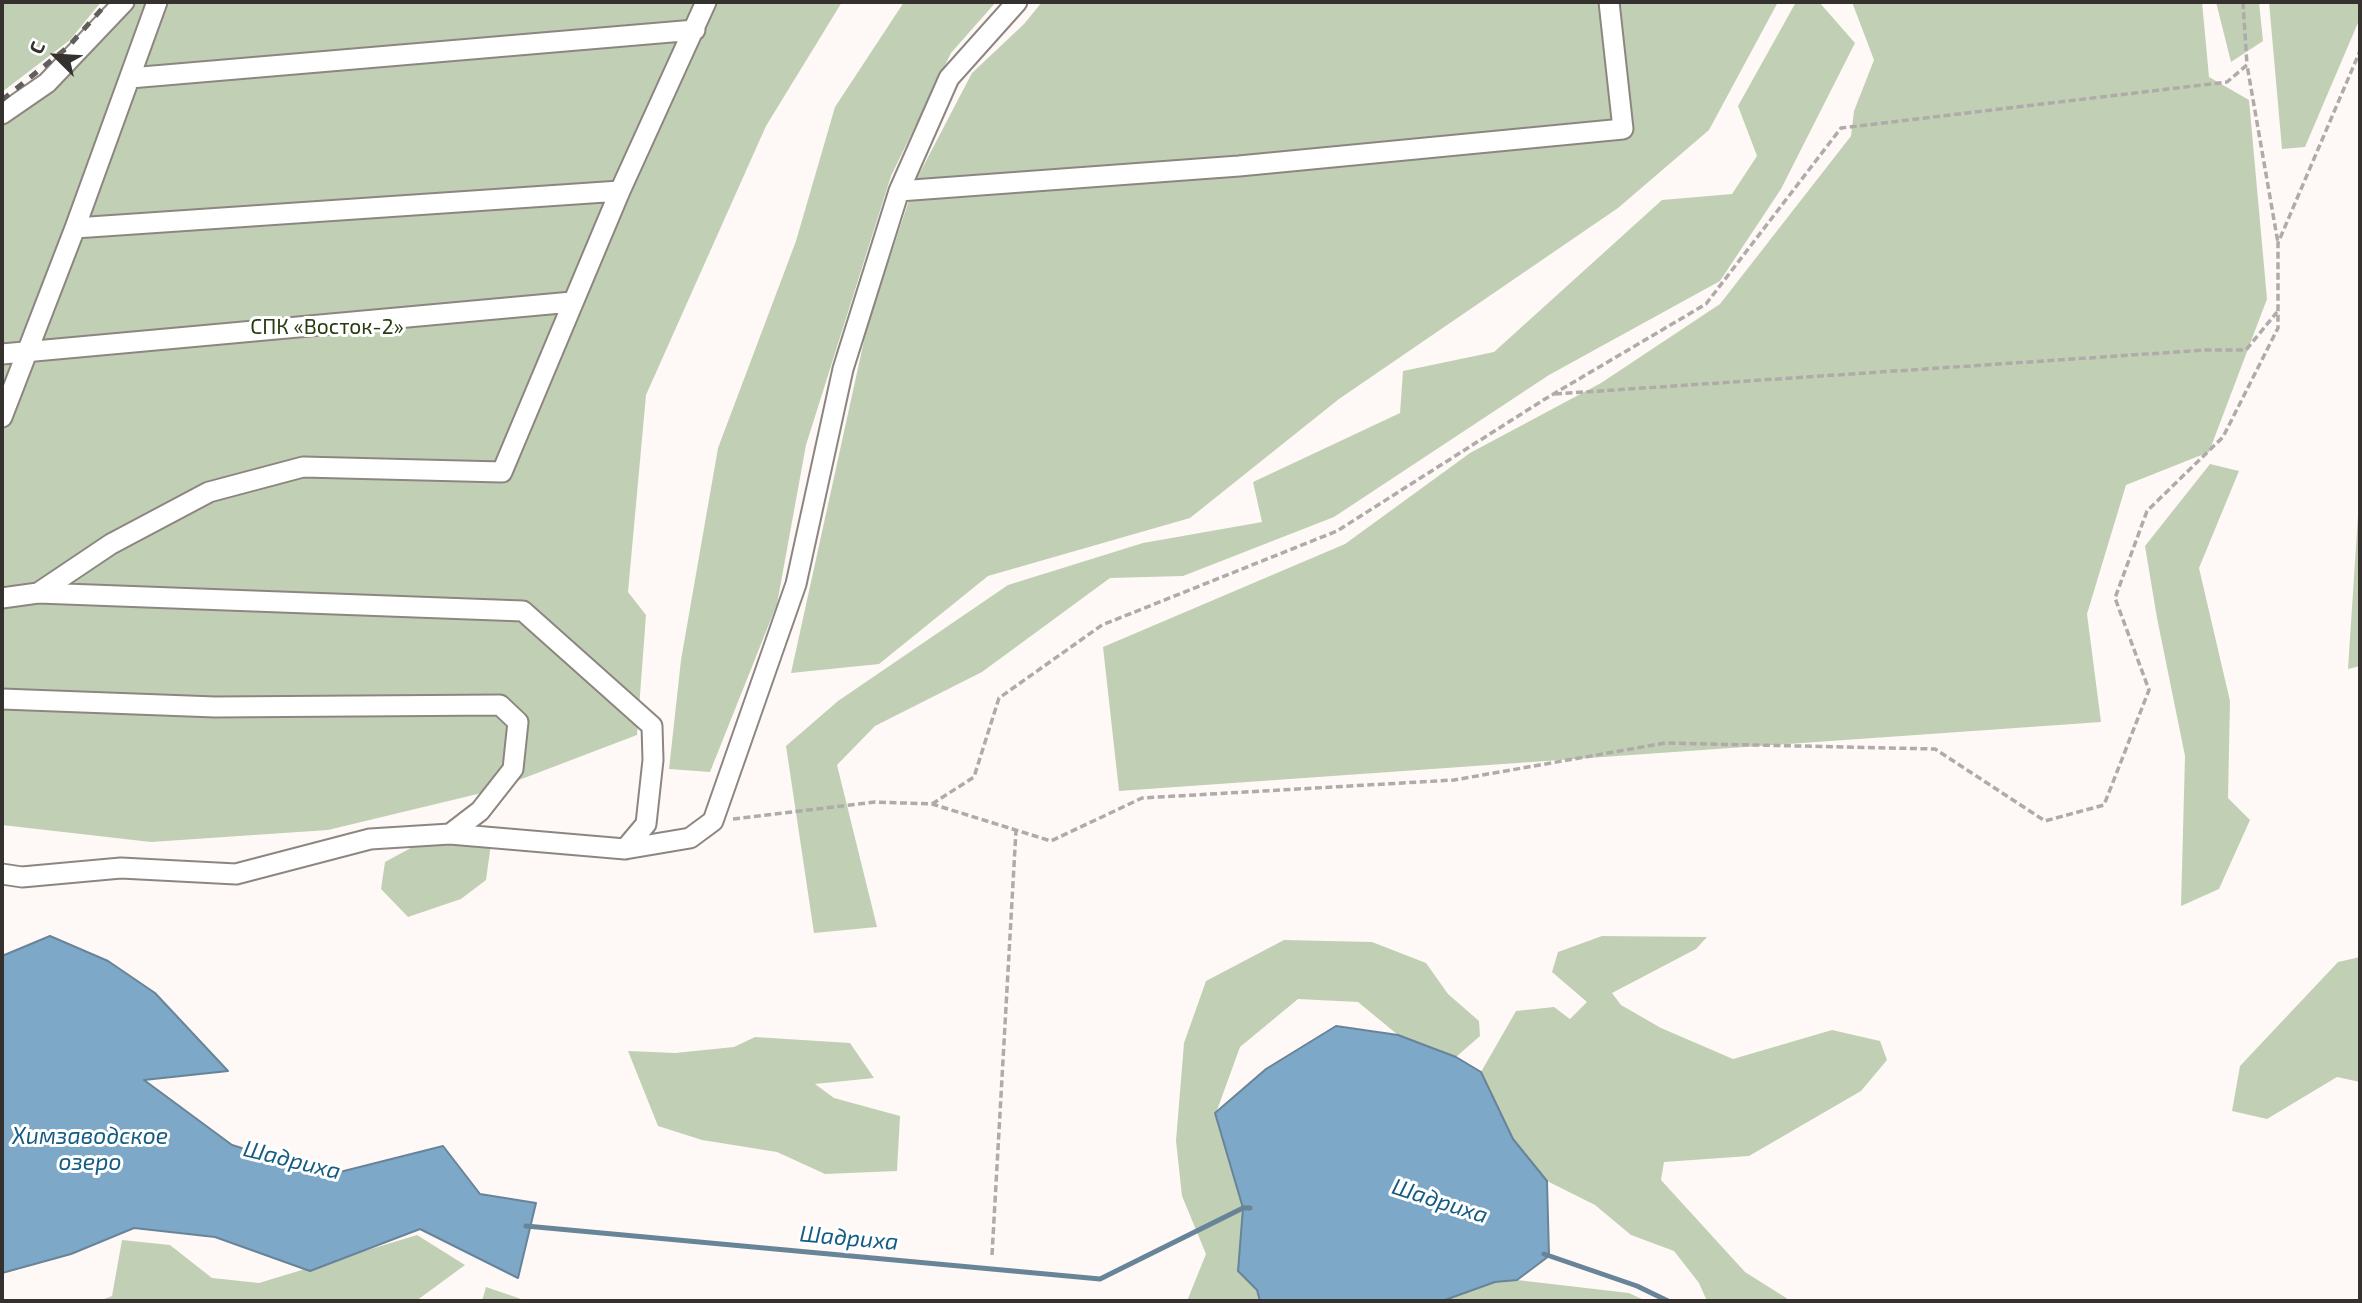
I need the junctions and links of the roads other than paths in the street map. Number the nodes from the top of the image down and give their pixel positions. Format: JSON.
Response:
{"nodes":[{"id":1,"x":124,"y":2,"type":"edge"},
{"id":2,"x":157,"y":2,"type":"edge"},
{"id":3,"x":706,"y":2,"type":"edge"},
{"id":4,"x":1017,"y":2,"type":"edge"},
{"id":5,"x":1609,"y":2,"type":"edge"},
{"id":6,"x":695,"y":30,"type":"junction"},
{"id":7,"x":130,"y":78,"type":"junction"},
{"id":8,"x":2,"y":114,"type":"edge"},
{"id":9,"x":620,"y":191,"type":"junction"},
{"id":10,"x":899,"y":191,"type":"junction"},
{"id":11,"x":75,"y":228,"type":"junction"},
{"id":12,"x":572,"y":302,"type":"junction"},
{"id":13,"x":28,"y":353,"type":"junction"},
{"id":14,"x":2,"y":354,"type":"edge"},
{"id":15,"x":2,"y":417,"type":"edge"},
{"id":16,"x":38,"y":593,"type":"junction"},
{"id":17,"x":2,"y":598,"type":"edge"},
{"id":18,"x":2,"y":699,"type":"edge"},
{"id":19,"x":450,"y":834,"type":"junction"},
{"id":20,"x":625,"y":849,"type":"junction"},
{"id":21,"x":2,"y":874,"type":"edge"}],
"edges":[{"from":1,"to":8,"type":"street"},
{"from":2,"to":7,"type":"street"},
{"from":3,"to":6,"type":"street"},
{"from":4,"to":10,"type":"street"},
{"from":5,"to":10,"type":"street"},
{"from":6,"to":7,"type":"street"},
{"from":6,"to":9,"type":"street"},
{"from":7,"to":11,"type":"street"},
{"from":9,"to":11,"type":"street"},
{"from":9,"to":12,"type":"street"},
{"from":10,"to":20,"type":"street"},
{"from":11,"to":13,"type":"street"},
{"from":12,"to":13,"type":"street"},
{"from":12,"to":16,"type":"street"},
{"from":13,"to":14,"type":"street"},
{"from":13,"to":15,"type":"street"},
{"from":16,"to":17,"type":"street"},
{"from":16,"to":20,"type":"street"},
{"from":18,"to":19,"type":"street"},
{"from":19,"to":20,"type":"street"},
{"from":19,"to":21,"type":"street"}]}
